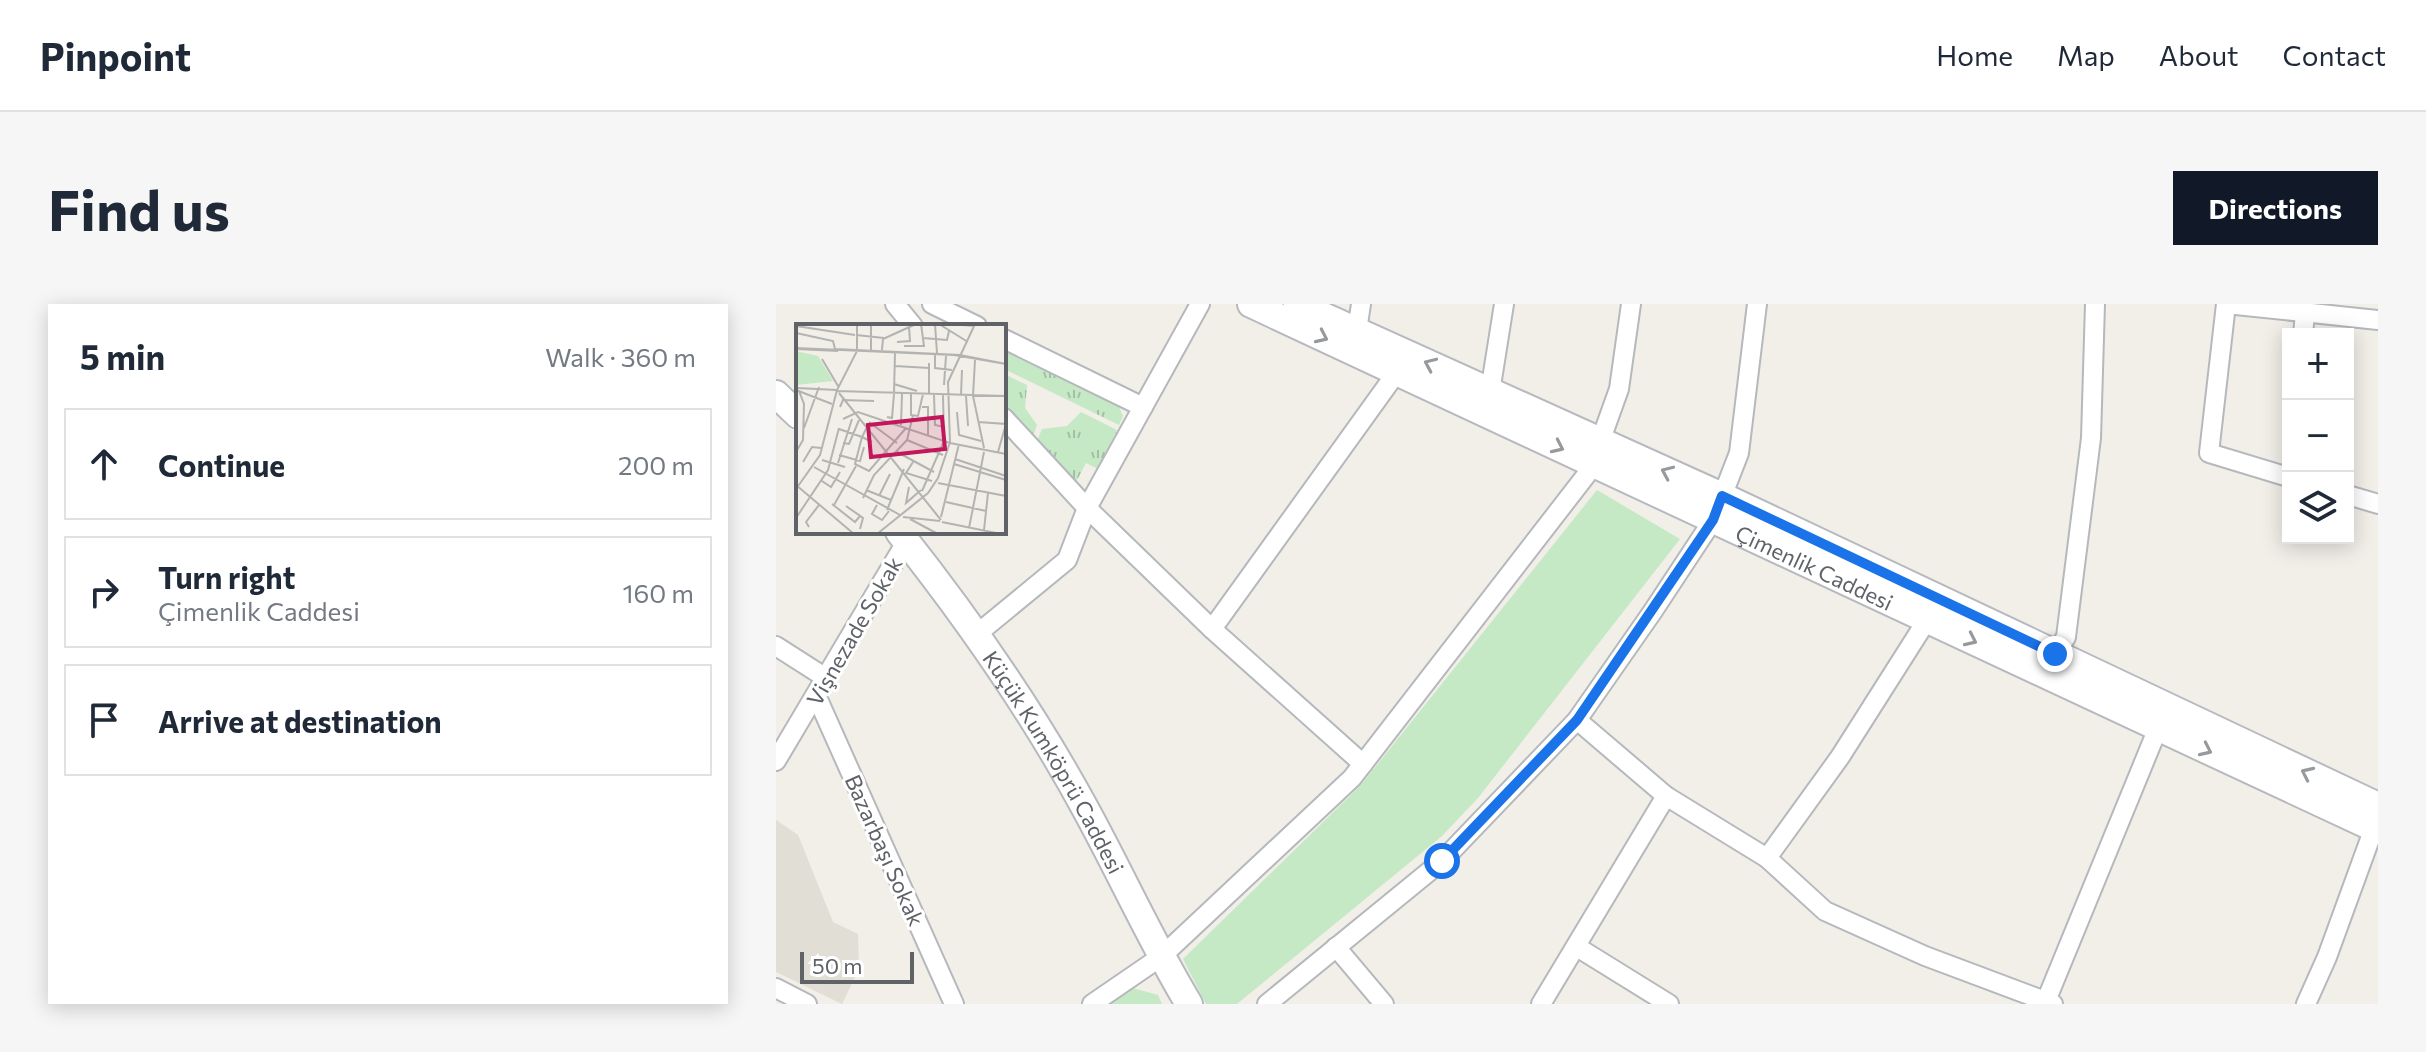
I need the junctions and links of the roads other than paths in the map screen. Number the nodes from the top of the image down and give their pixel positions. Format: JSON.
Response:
{"nodes":[{"id":1,"x":895,"y":304,"type":"edge"},
{"id":2,"x":932,"y":304,"type":"edge"},
{"id":3,"x":1200,"y":304,"type":"edge"},
{"id":4,"x":1251,"y":304,"type":"edge"},
{"id":5,"x":1297,"y":304,"type":"edge"},
{"id":6,"x":1361,"y":304,"type":"edge"},
{"id":7,"x":1504,"y":304,"type":"edge"},
{"id":8,"x":1631,"y":304,"type":"edge"},
{"id":9,"x":1757,"y":304,"type":"edge"},
{"id":10,"x":2095,"y":304,"type":"edge"},
{"id":11,"x":2226,"y":304,"type":"edge"},
{"id":12,"x":2305,"y":314,"type":"junction"},
{"id":13,"x":2378,"y":320,"type":"edge"},
{"id":14,"x":911,"y":324,"type":"edge"},
{"id":15,"x":973,"y":324,"type":"edge"},
{"id":16,"x":2304,"y":328,"type":"edge"},
{"id":17,"x":1357,"y":331,"type":"junction"},
{"id":18,"x":1006,"y":340,"type":"edge"},
{"id":19,"x":1397,"y":372,"type":"junction"},
{"id":20,"x":1490,"y":392,"type":"junction"},
{"id":21,"x":776,"y":394,"type":"edge"},
{"id":22,"x":1143,"y":407,"type":"junction"},
{"id":23,"x":796,"y":413,"type":"edge"},
{"id":24,"x":1006,"y":420,"type":"edge"},
{"id":25,"x":1597,"y":453,"type":"junction"},
{"id":26,"x":2282,"y":475,"type":"edge"},
{"id":27,"x":2354,"y":497,"type":"edge"},
{"id":28,"x":2378,"y":504,"type":"edge"},
{"id":29,"x":1087,"y":508,"type":"junction"},
{"id":30,"x":1717,"y":508,"type":"junction"},
{"id":31,"x":903,"y":537,"type":"edge"},
{"id":32,"x":1927,"y":620,"type":"junction"},
{"id":33,"x":1212,"y":629,"type":"junction"},
{"id":34,"x":977,"y":634,"type":"junction"},
{"id":35,"x":776,"y":646,"type":"edge"},
{"id":36,"x":2055,"y":654,"type":"junction"},
{"id":37,"x":826,"y":678,"type":"junction"},
{"id":38,"x":816,"y":695,"type":"junction"},
{"id":39,"x":1577,"y":720,"type":"junction"},
{"id":40,"x":2158,"y":728,"type":"junction"},
{"id":41,"x":776,"y":761,"type":"edge"},
{"id":42,"x":1363,"y":764,"type":"junction"},
{"id":43,"x":1666,"y":796,"type":"junction"},
{"id":44,"x":2377,"y":813,"type":"edge"},
{"id":45,"x":1767,"y":858,"type":"junction"},
{"id":46,"x":1336,"y":947,"type":"junction"},
{"id":47,"x":1577,"y":947,"type":"junction"},
{"id":48,"x":1162,"y":956,"type":"junction"},
{"id":49,"x":776,"y":988,"type":"edge"},
{"id":50,"x":2050,"y":1003,"type":"edge"},
{"id":51,"x":807,"y":1004,"type":"edge"},
{"id":52,"x":954,"y":1004,"type":"edge"},
{"id":53,"x":1092,"y":1004,"type":"edge"},
{"id":54,"x":1189,"y":1004,"type":"edge"},
{"id":55,"x":1267,"y":1004,"type":"edge"},
{"id":56,"x":1384,"y":1004,"type":"edge"},
{"id":57,"x":1541,"y":1004,"type":"edge"},
{"id":58,"x":1669,"y":1004,"type":"edge"},
{"id":59,"x":2306,"y":1004,"type":"edge"}],
"edges":[{"from":1,"to":14,"type":"street"},
{"from":2,"to":15,"type":"street"},
{"from":3,"to":22,"type":"street"},
{"from":4,"to":19,"type":"street","name":"Çimenlik Caddesi","one_way":true},
{"from":5,"to":17,"type":"street","name":"Çimenlik Caddesi"},
{"from":6,"to":17,"type":"street"},
{"from":7,"to":20,"type":"street"},
{"from":8,"to":25,"type":"street"},
{"from":9,"to":30,"type":"street"},
{"from":10,"to":36,"type":"street"},
{"from":11,"to":12,"type":"street"},
{"from":11,"to":26,"type":"street"},
{"from":12,"to":13,"type":"street"},
{"from":12,"to":16,"type":"street"},
{"from":20,"to":17,"type":"street","name":"Çimenlik Caddesi","one_way":true},
{"from":18,"to":22,"type":"street"},
{"from":19,"to":25,"type":"street","name":"Çimenlik Caddesi","one_way":true},
{"from":19,"to":33,"type":"street"},
{"from":20,"to":25,"type":"street","name":"Çimenlik Caddesi"},
{"from":21,"to":23,"type":"street"},
{"from":22,"to":29,"type":"street"},
{"from":24,"to":29,"type":"street"},
{"from":25,"to":30,"type":"street","name":"Çimenlik Caddesi"},
{"from":25,"to":42,"type":"street"},
{"from":27,"to":28,"type":"street"},
{"from":29,"to":33,"type":"street"},
{"from":29,"to":34,"type":"street"},
{"from":30,"to":32,"type":"street","name":"Çimenlik Caddesi"},
{"from":30,"to":36,"type":"street","name":"Çimenlik Caddesi"},
{"from":30,"to":39,"type":"street"},
{"from":31,"to":34,"type":"street","name":"Küçük Kumköprü Caddesi"},
{"from":31,"to":37,"type":"street","name":"Vişnezade Sokak"},
{"from":32,"to":40,"type":"street","name":"Çimenlik Caddesi","one_way":true},
{"from":32,"to":45,"type":"street"},
{"from":33,"to":42,"type":"street"},
{"from":34,"to":48,"type":"street","name":"Küçük Kumköprü Caddesi"},
{"from":35,"to":37,"type":"street"},
{"from":44,"to":36,"type":"street","name":"Çimenlik Caddesi","one_way":true},
{"from":37,"to":38,"type":"street","name":"Vişnezade Sokak"},
{"from":38,"to":41,"type":"street","name":"Vişnezade Sokak"},
{"from":38,"to":52,"type":"street","name":"Bazarbaşı Sokak"},
{"from":39,"to":43,"type":"street"},
{"from":39,"to":46,"type":"street"},
{"from":40,"to":44,"type":"street","name":"Çimenlik Caddesi","one_way":true},
{"from":40,"to":50,"type":"street"},
{"from":42,"to":48,"type":"street"},
{"from":43,"to":45,"type":"street"},
{"from":43,"to":47,"type":"street"},
{"from":44,"to":59,"type":"street"},
{"from":45,"to":50,"type":"street"},
{"from":46,"to":55,"type":"street"},
{"from":46,"to":56,"type":"street"},
{"from":47,"to":57,"type":"street"},
{"from":47,"to":58,"type":"street"},
{"from":48,"to":53,"type":"street"},
{"from":48,"to":54,"type":"street","name":"Küçük Kumköprü Caddesi"},
{"from":49,"to":51,"type":"street"}]}
